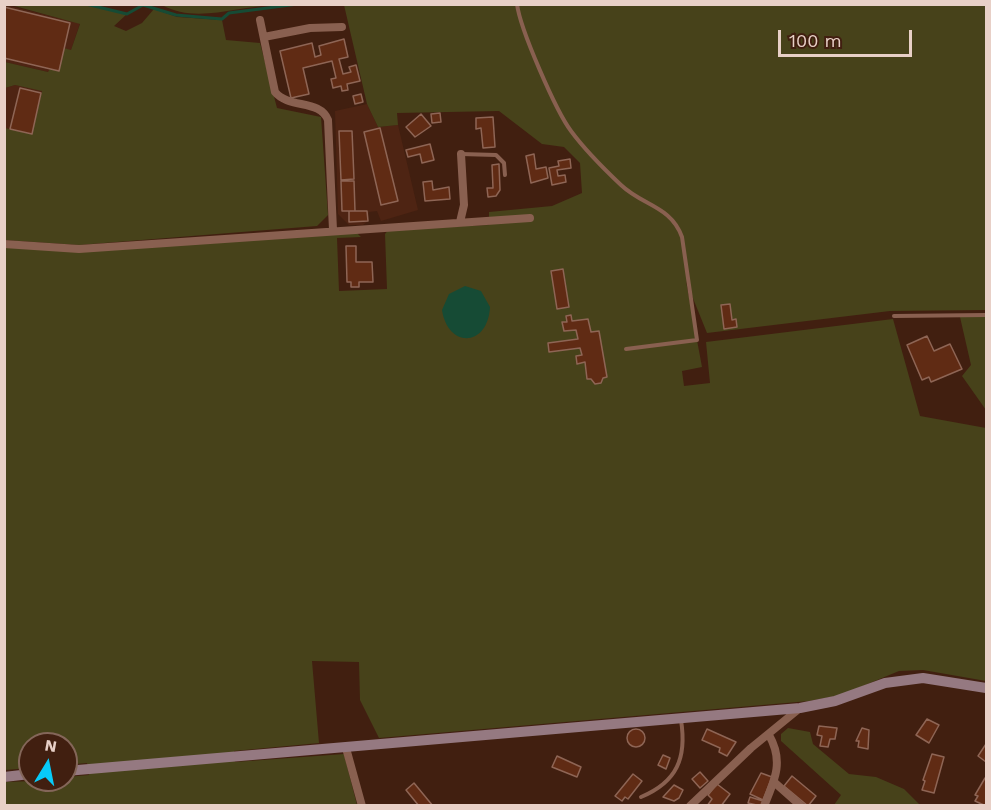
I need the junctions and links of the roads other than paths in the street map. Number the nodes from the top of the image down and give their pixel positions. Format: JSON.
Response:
{"nodes":[{"id":1,"x":517,"y":4,"type":"edge"},
{"id":2,"x":260,"y":20,"type":"dead end"},
{"id":3,"x":342,"y":27,"type":"dead end"},
{"id":4,"x":264,"y":37,"type":"junction"},
{"id":5,"x":461,"y":154,"type":"joint"},
{"id":6,"x":505,"y":175,"type":"dead end"},
{"id":7,"x":530,"y":218,"type":"dead end"},
{"id":8,"x":460,"y":222,"type":"junction"},
{"id":9,"x":333,"y":230,"type":"junction"},
{"id":10,"x":4,"y":244,"type":"edge"},
{"id":11,"x":987,"y":315,"type":"edge"},
{"id":12,"x":894,"y":316,"type":"dead end"},
{"id":13,"x":627,"y":349,"type":"dead end"},
{"id":14,"x":987,"y":688,"type":"edge"},
{"id":15,"x":800,"y":708,"type":"junction"},
{"id":16,"x":681,"y":719,"type":"junction"},
{"id":17,"x":768,"y":735,"type":"junction"},
{"id":18,"x":346,"y":748,"type":"junction"},
{"id":19,"x":78,"y":770,"type":"edge"},
{"id":20,"x":774,"y":782,"type":"junction"},
{"id":21,"x":641,"y":797,"type":"dead end"},
{"id":22,"x":362,"y":806,"type":"edge"},
{"id":23,"x":690,"y":806,"type":"edge"},
{"id":24,"x":764,"y":806,"type":"edge"},
{"id":25,"x":801,"y":806,"type":"edge"}],
"edges":[{"from":1,"to":13,"type":"lane"},
{"from":2,"to":4,"type":"street"},
{"from":3,"to":4,"type":"street"},
{"from":4,"to":9,"type":"street"},
{"from":5,"to":6,"type":"lane"},
{"from":5,"to":8,"type":"street"},
{"from":7,"to":8,"type":"street"},
{"from":8,"to":9,"type":"street"},
{"from":9,"to":10,"type":"street"},
{"from":11,"to":12,"type":"lane"},
{"from":14,"to":15,"type":"main road"},
{"from":15,"to":16,"type":"main road"},
{"from":15,"to":17,"type":"street"},
{"from":16,"to":18,"type":"main road"},
{"from":16,"to":21,"type":"lane"},
{"from":17,"to":20,"type":"street"},
{"from":17,"to":23,"type":"street"},
{"from":18,"to":19,"type":"main road"},
{"from":18,"to":22,"type":"street"},
{"from":20,"to":24,"type":"street"},
{"from":20,"to":25,"type":"street"}]}
